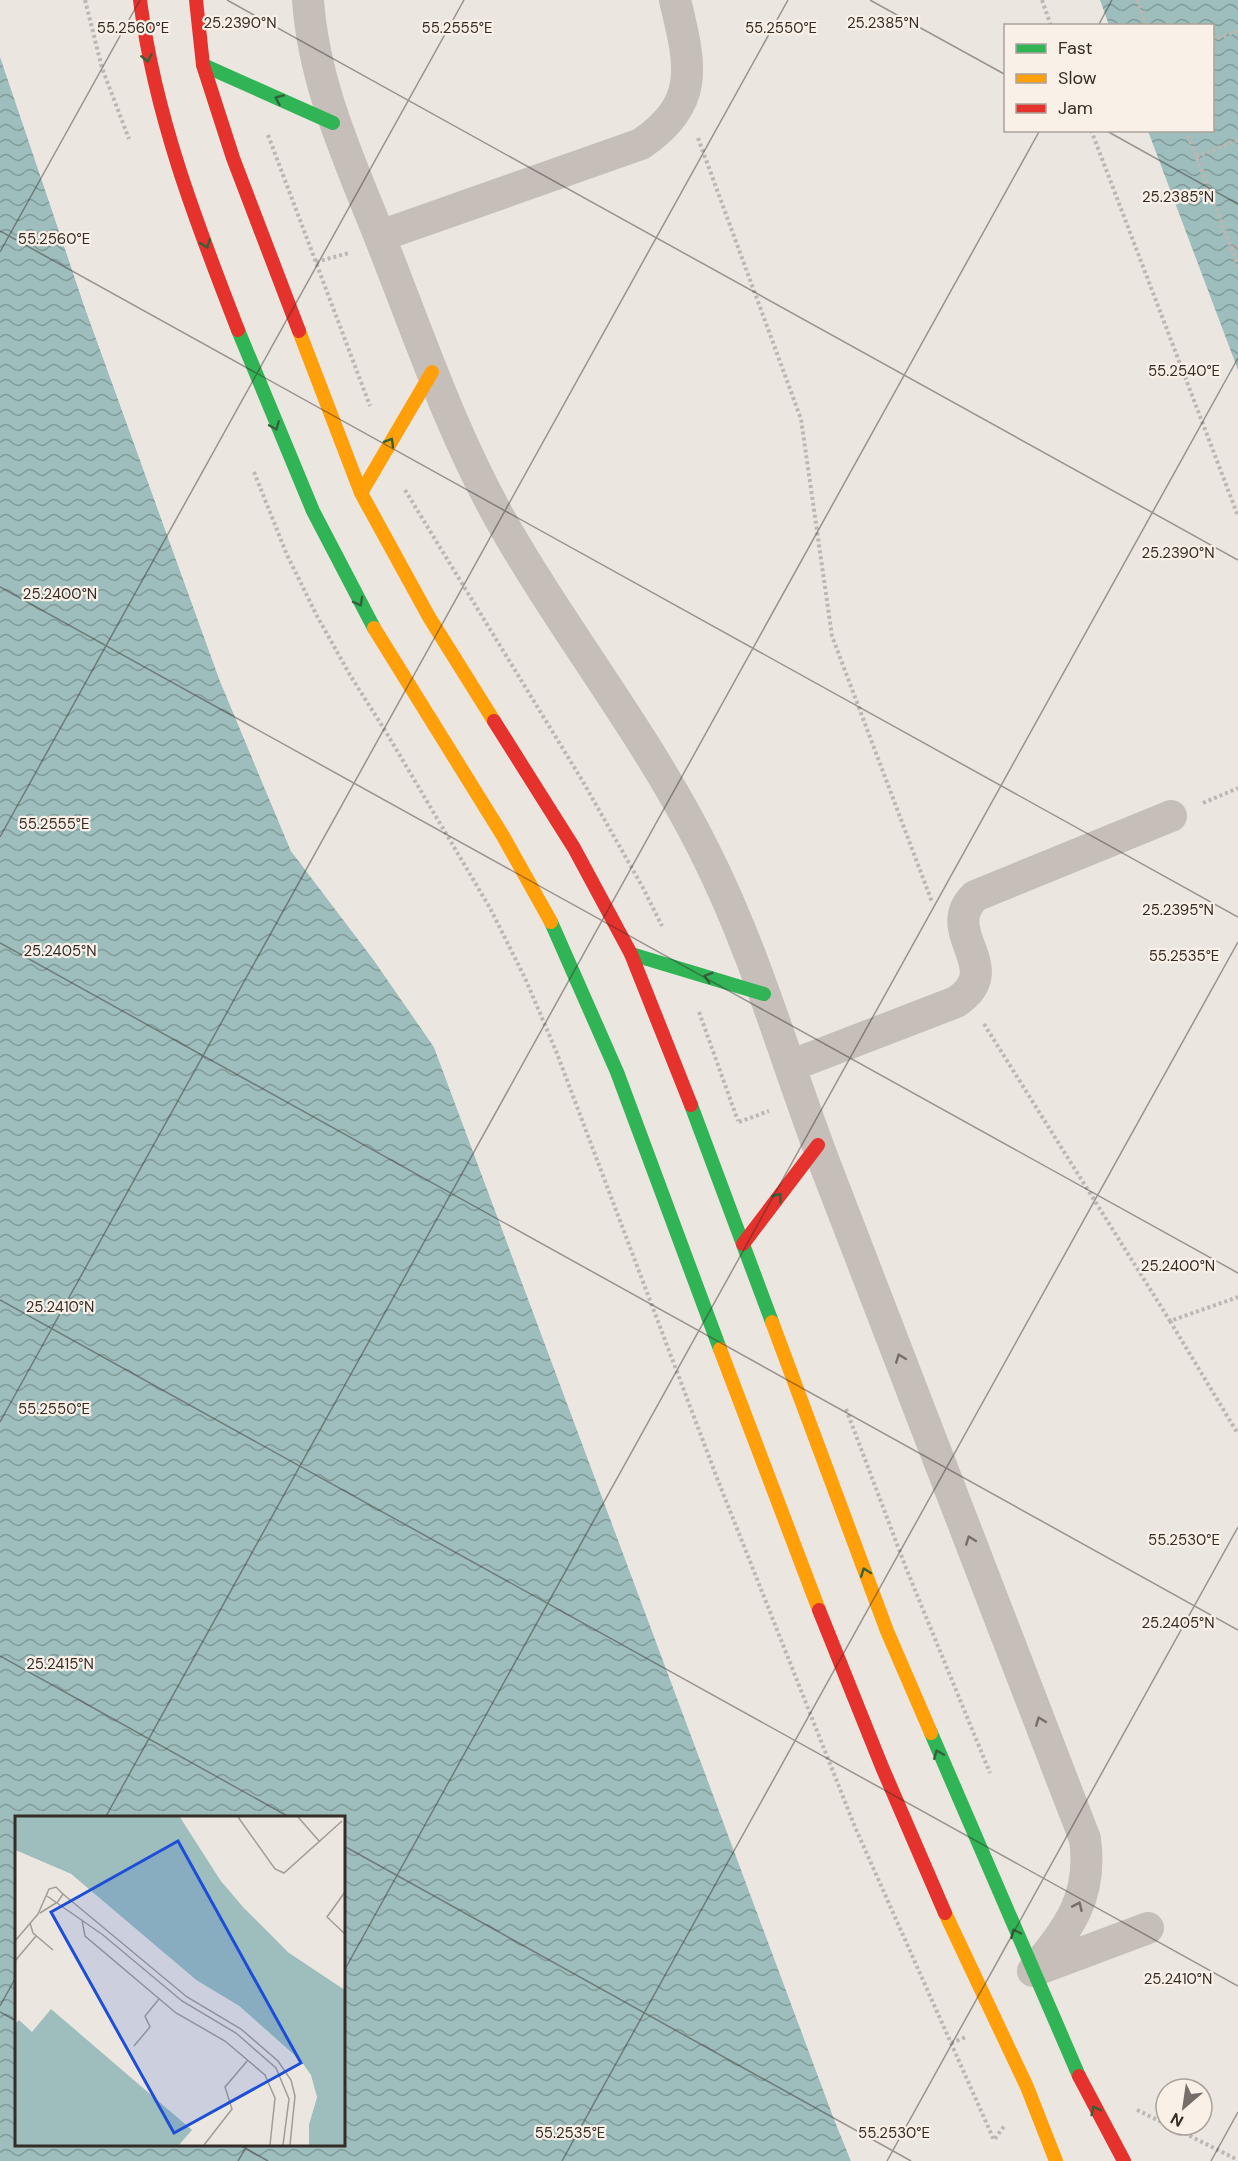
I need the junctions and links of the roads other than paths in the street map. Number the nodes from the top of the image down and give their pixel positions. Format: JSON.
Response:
{"nodes":[{"id":1,"x":140,"y":0,"type":"edge"},
{"id":2,"x":196,"y":0,"type":"edge"},
{"id":3,"x":308,"y":0,"type":"edge"},
{"id":4,"x":675,"y":0,"type":"edge"},
{"id":5,"x":203,"y":65,"type":"junction"},
{"id":6,"x":333,"y":123,"type":"junction"},
{"id":7,"x":380,"y":236,"type":"junction"},
{"id":8,"x":432,"y":372,"type":"junction"},
{"id":9,"x":361,"y":493,"type":"junction"},
{"id":10,"x":1171,"y":816,"type":"dead end"},
{"id":11,"x":631,"y":954,"type":"junction"},
{"id":12,"x":765,"y":994,"type":"junction"},
{"id":13,"x":790,"y":1066,"type":"junction"},
{"id":14,"x":818,"y":1145,"type":"junction"},
{"id":15,"x":743,"y":1244,"type":"junction"},
{"id":16,"x":1148,"y":1928,"type":"dead end"},
{"id":17,"x":1033,"y":1971,"type":"junction"},
{"id":18,"x":1056,"y":2161,"type":"edge"},
{"id":19,"x":1124,"y":2161,"type":"edge"}],
"edges":[{"from":1,"to":18,"type":"street","one_way":true},
{"from":2,"to":5,"type":"street"},
{"from":3,"to":6,"type":"street"},
{"from":4,"to":7,"type":"street"},
{"from":6,"to":5,"type":"street","one_way":true},
{"from":5,"to":9,"type":"street"},
{"from":6,"to":7,"type":"street"},
{"from":7,"to":8,"type":"street"},
{"from":9,"to":8,"type":"street","one_way":true},
{"from":8,"to":12,"type":"street"},
{"from":9,"to":11,"type":"street"},
{"from":10,"to":13,"type":"street"},
{"from":12,"to":11,"type":"street","one_way":true},
{"from":11,"to":15,"type":"street"},
{"from":12,"to":13,"type":"street"},
{"from":13,"to":14,"type":"street"},
{"from":15,"to":14,"type":"street","one_way":true},
{"from":17,"to":14,"type":"street","one_way":true},
{"from":17,"to":15,"type":"street","one_way":true},
{"from":16,"to":17,"type":"street"},
{"from":19,"to":17,"type":"street","one_way":true}]}
